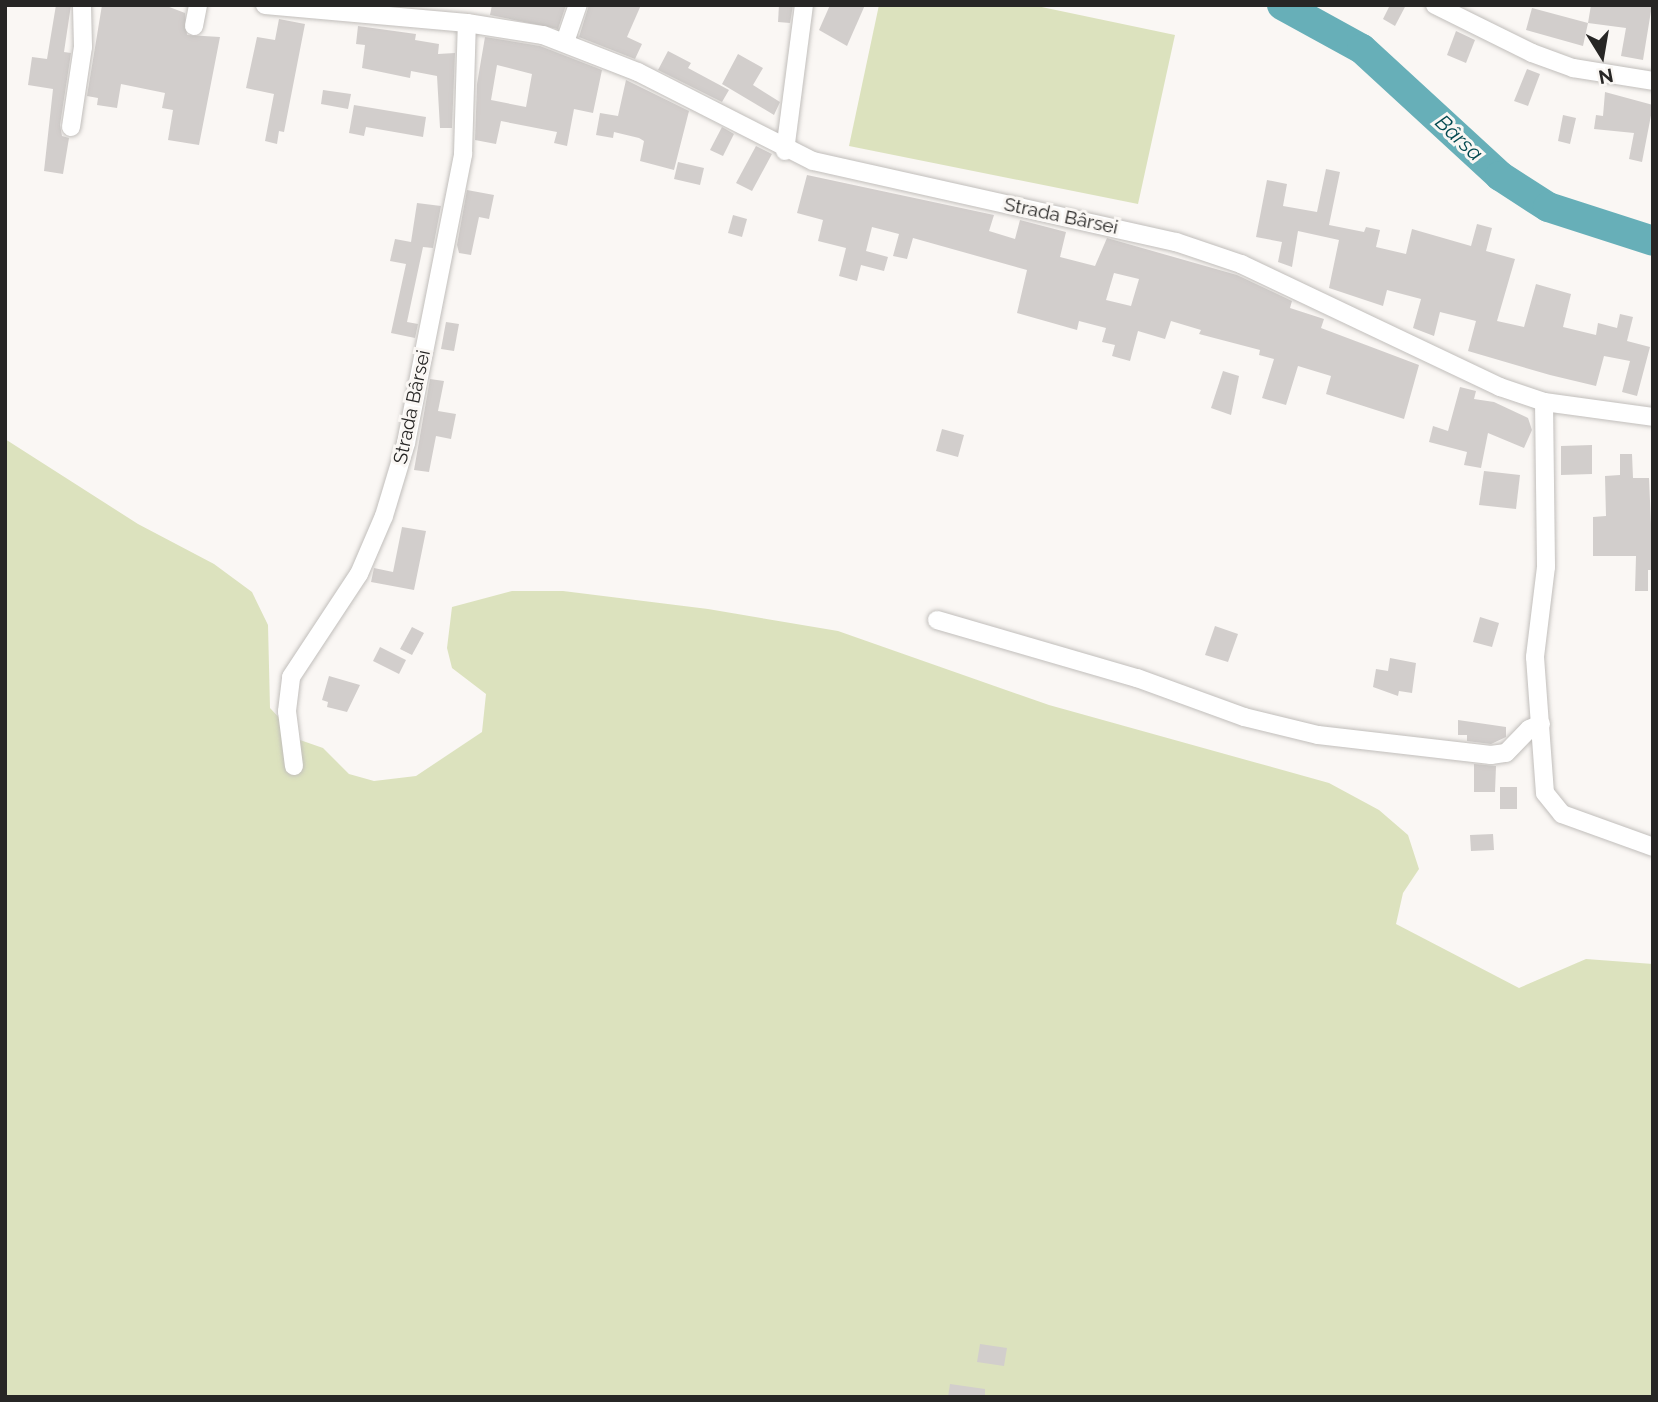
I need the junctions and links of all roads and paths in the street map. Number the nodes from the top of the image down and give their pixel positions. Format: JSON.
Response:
{"nodes":[{"id":1,"x":82,"y":5,"type":"edge"},
{"id":2,"x":198,"y":5,"type":"edge"},
{"id":3,"x":265,"y":5,"type":"edge"},
{"id":4,"x":578,"y":5,"type":"edge"},
{"id":5,"x":804,"y":5,"type":"edge"},
{"id":6,"x":1435,"y":5,"type":"edge"},
{"id":7,"x":467,"y":23,"type":"junction"},
{"id":8,"x":194,"y":26,"type":"dead end"},
{"id":9,"x":565,"y":42,"type":"junction"},
{"id":10,"x":1653,"y":81,"type":"edge"},
{"id":11,"x":71,"y":127,"type":"dead end"},
{"id":12,"x":785,"y":150,"type":"junction"},
{"id":13,"x":1544,"y":402,"type":"junction"},
{"id":14,"x":1653,"y":417,"type":"edge"},
{"id":15,"x":937,"y":620,"type":"dead end"},
{"id":16,"x":1541,"y":724,"type":"junction"},
{"id":17,"x":294,"y":766,"type":"dead end"},
{"id":18,"x":1653,"y":848,"type":"edge"}],
"edges":[{"from":1,"to":11,"type":"street"},
{"from":2,"to":8,"type":"street"},
{"from":3,"to":7,"type":"street","name":"Strada Bârsei"},
{"from":4,"to":9,"type":"street"},
{"from":5,"to":12,"type":"street"},
{"from":6,"to":10,"type":"street"},
{"from":7,"to":9,"type":"street","name":"Strada Bârsei"},
{"from":7,"to":17,"type":"street","name":"Strada Bârsei"},
{"from":9,"to":12,"type":"street","name":"Strada Bârsei"},
{"from":12,"to":13,"type":"street","name":"Strada Bârsei"},
{"from":13,"to":14,"type":"street","name":"Strada Bârsei"},
{"from":13,"to":16,"type":"street"},
{"from":15,"to":16,"type":"street"},
{"from":16,"to":18,"type":"street"}]}
